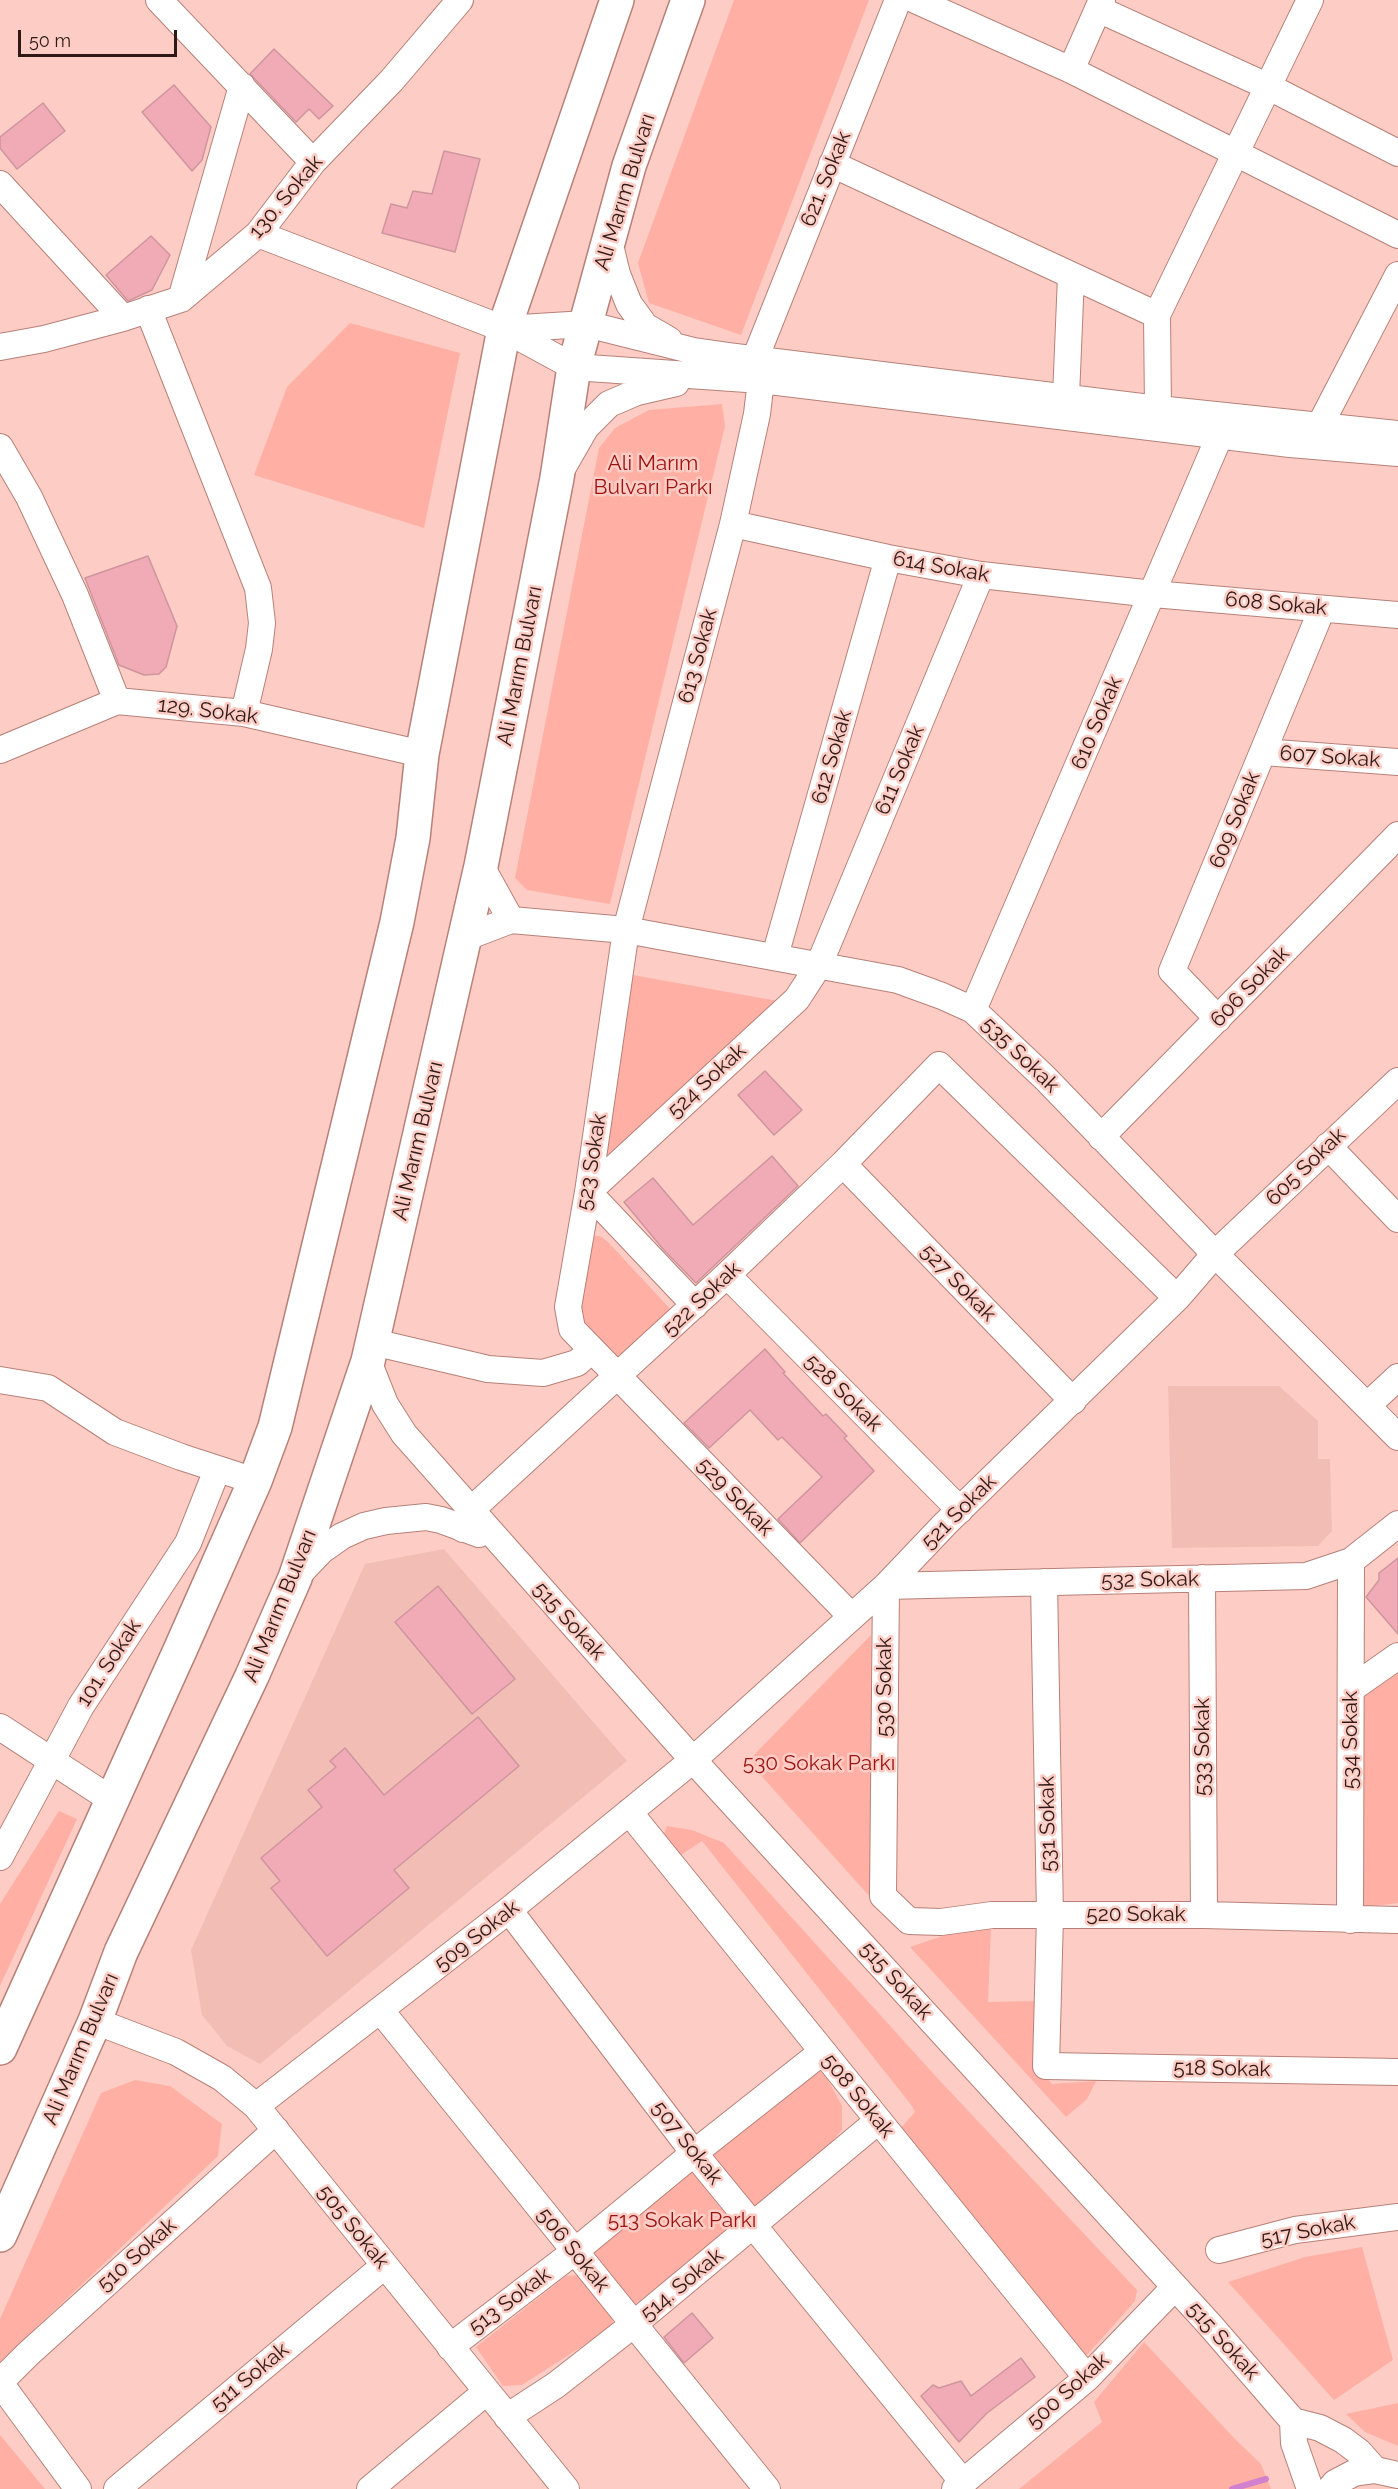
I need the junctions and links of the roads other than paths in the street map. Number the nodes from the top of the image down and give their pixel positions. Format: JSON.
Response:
{"nodes":[{"id":1,"x":159,"y":0,"type":"edge"},
{"id":2,"x":460,"y":0,"type":"edge"},
{"id":3,"x":617,"y":0,"type":"edge"},
{"id":4,"x":688,"y":0,"type":"edge"},
{"id":5,"x":898,"y":0,"type":"edge"},
{"id":6,"x":915,"y":0,"type":"edge"},
{"id":7,"x":1310,"y":0,"type":"edge"},
{"id":8,"x":1100,"y":4,"type":"edge"},
{"id":9,"x":1071,"y":70,"type":"junction"},
{"id":10,"x":242,"y":86,"type":"junction"},
{"id":11,"x":1269,"y":87,"type":"junction"},
{"id":12,"x":1398,"y":153,"type":"edge"},
{"id":13,"x":1236,"y":155,"type":"junction"},
{"id":14,"x":313,"y":162,"type":"junction"},
{"id":15,"x":832,"y":164,"type":"junction"},
{"id":16,"x":0,"y":184,"type":"edge"},
{"id":17,"x":258,"y":234,"type":"junction"},
{"id":18,"x":1398,"y":234,"type":"edge"},
{"id":19,"x":609,"y":241,"type":"junction"},
{"id":20,"x":1398,"y":275,"type":"edge"},
{"id":21,"x":1071,"y":276,"type":"junction"},
{"id":22,"x":182,"y":299,"type":"junction"},
{"id":23,"x":148,"y":309,"type":"junction"},
{"id":24,"x":1157,"y":315,"type":"junction"},
{"id":25,"x":123,"y":318,"type":"junction"},
{"id":26,"x":586,"y":324,"type":"junction"},
{"id":27,"x":504,"y":329,"type":"junction"},
{"id":28,"x":0,"y":347,"type":"edge"},
{"id":29,"x":694,"y":351,"type":"junction"},
{"id":30,"x":574,"y":367,"type":"junction"},
{"id":31,"x":758,"y":369,"type":"junction"},
{"id":32,"x":708,"y":376,"type":"junction"},
{"id":33,"x":1066,"y":397,"type":"junction"},
{"id":34,"x":1158,"y":409,"type":"junction"},
{"id":35,"x":1319,"y":427,"type":"junction"},
{"id":36,"x":1398,"y":434,"type":"edge"},
{"id":37,"x":1220,"y":435,"type":"junction"},
{"id":38,"x":0,"y":447,"type":"edge"},
{"id":39,"x":1398,"y":453,"type":"edge"},
{"id":40,"x":557,"y":478,"type":"junction"},
{"id":41,"x":732,"y":524,"type":"junction"},
{"id":42,"x":888,"y":558,"type":"junction"},
{"id":43,"x":981,"y":575,"type":"junction"},
{"id":44,"x":1153,"y":594,"type":"junction"},
{"id":45,"x":1322,"y":609,"type":"junction"},
{"id":46,"x":1398,"y":615,"type":"edge"},
{"id":47,"x":117,"y":701,"type":"junction"},
{"id":48,"x":244,"y":713,"type":"junction"},
{"id":49,"x":0,"y":749,"type":"edge"},
{"id":50,"x":1263,"y":752,"type":"junction"},
{"id":51,"x":422,"y":754,"type":"junction"},
{"id":52,"x":1398,"y":762,"type":"edge"},
{"id":53,"x":1398,"y":835,"type":"edge"},
{"id":54,"x":481,"y":866,"type":"junction"},
{"id":55,"x":511,"y":920,"type":"junction"},
{"id":56,"x":626,"y":930,"type":"junction"},
{"id":57,"x":464,"y":938,"type":"junction"},
{"id":58,"x":775,"y":956,"type":"junction"},
{"id":59,"x":819,"y":964,"type":"junction"},
{"id":60,"x":973,"y":1010,"type":"junction"},
{"id":61,"x":1218,"y":1019,"type":"junction"},
{"id":62,"x":1398,"y":1081,"type":"edge"},
{"id":63,"x":1101,"y":1137,"type":"junction"},
{"id":64,"x":1328,"y":1146,"type":"junction"},
{"id":65,"x":843,"y":1164,"type":"junction"},
{"id":66,"x":588,"y":1192,"type":"junction"},
{"id":67,"x":1398,"y":1219,"type":"edge"},
{"id":68,"x":1215,"y":1254,"type":"junction"},
{"id":69,"x":727,"y":1275,"type":"junction"},
{"id":70,"x":1177,"y":1298,"type":"junction"},
{"id":71,"x":695,"y":1305,"type":"junction"},
{"id":72,"x":592,"y":1350,"type":"junction"},
{"id":73,"x":370,"y":1352,"type":"junction"},
{"id":74,"x":618,"y":1377,"type":"junction"},
{"id":75,"x":1398,"y":1377,"type":"edge"},
{"id":76,"x":0,"y":1380,"type":"edge"},
{"id":77,"x":1073,"y":1401,"type":"junction"},
{"id":78,"x":1368,"y":1405,"type":"junction"},
{"id":79,"x":1398,"y":1437,"type":"edge"},
{"id":80,"x":217,"y":1470,"type":"junction"},
{"id":81,"x":255,"y":1481,"type":"junction"},
{"id":82,"x":960,"y":1510,"type":"junction"},
{"id":83,"x":467,"y":1519,"type":"junction"},
{"id":84,"x":1398,"y":1524,"type":"edge"},
{"id":85,"x":1351,"y":1561,"type":"junction"},
{"id":86,"x":295,"y":1578,"type":"junction"},
{"id":87,"x":1202,"y":1578,"type":"junction"},
{"id":88,"x":1044,"y":1582,"type":"junction"},
{"id":89,"x":886,"y":1586,"type":"junction"},
{"id":90,"x":852,"y":1617,"type":"junction"},
{"id":91,"x":1398,"y":1656,"type":"edge"},
{"id":92,"x":1351,"y":1689,"type":"junction"},
{"id":93,"x":0,"y":1726,"type":"edge"},
{"id":94,"x":693,"y":1760,"type":"junction"},
{"id":95,"x":50,"y":1761,"type":"junction"},
{"id":96,"x":112,"y":1800,"type":"junction"},
{"id":97,"x":629,"y":1812,"type":"junction"},
{"id":98,"x":0,"y":1857,"type":"edge"},
{"id":99,"x":883,"y":1896,"type":"joint"},
{"id":100,"x":509,"y":1910,"type":"junction"},
{"id":101,"x":1204,"y":1915,"type":"junction"},
{"id":102,"x":1050,"y":1916,"type":"junction"},
{"id":103,"x":1350,"y":1920,"type":"junction"},
{"id":104,"x":1398,"y":1920,"type":"edge"},
{"id":105,"x":381,"y":2011,"type":"junction"},
{"id":106,"x":95,"y":2021,"type":"junction"},
{"id":107,"x":0,"y":2049,"type":"edge"},
{"id":108,"x":822,"y":2052,"type":"junction"},
{"id":109,"x":1046,"y":2066,"type":"joint"},
{"id":110,"x":1398,"y":2072,"type":"edge"},
{"id":111,"x":256,"y":2106,"type":"junction"},
{"id":112,"x":878,"y":2121,"type":"junction"},
{"id":113,"x":276,"y":2130,"type":"junction"},
{"id":114,"x":694,"y":2153,"type":"junction"},
{"id":115,"x":1398,"y":2217,"type":"edge"},
{"id":116,"x":753,"y":2226,"type":"junction"},
{"id":117,"x":0,"y":2235,"type":"edge"},
{"id":118,"x":1219,"y":2250,"type":"dead end"},
{"id":119,"x":574,"y":2252,"type":"junction"},
{"id":120,"x":384,"y":2266,"type":"junction"},
{"id":121,"x":1175,"y":2287,"type":"junction"},
{"id":122,"x":634,"y":2324,"type":"junction"},
{"id":123,"x":450,"y":2347,"type":"junction"},
{"id":124,"x":1087,"y":2378,"type":"junction"},
{"id":125,"x":0,"y":2383,"type":"edge"},
{"id":126,"x":486,"y":2392,"type":"junction"},
{"id":127,"x":507,"y":2417,"type":"junction"},
{"id":128,"x":1293,"y":2421,"type":"junction"},
{"id":129,"x":1387,"y":2473,"type":"edge"},
{"id":130,"x":959,"y":2486,"type":"edge"},
{"id":131,"x":78,"y":2489,"type":"edge"},
{"id":132,"x":117,"y":2489,"type":"edge"},
{"id":133,"x":370,"y":2489,"type":"edge"},
{"id":134,"x":566,"y":2489,"type":"edge"},
{"id":135,"x":766,"y":2489,"type":"edge"},
{"id":136,"x":1310,"y":2489,"type":"edge"},
{"id":137,"x":1330,"y":2489,"type":"edge"}],
"edges":[{"from":1,"to":10,"type":"street"},
{"from":2,"to":14,"type":"street","name":"130. Sokak"},
{"from":3,"to":27,"type":"main road"},
{"from":4,"to":19,"type":"main road","name":"Ali Marım Bulvarı"},
{"from":5,"to":15,"type":"street","name":"621. Sokak"},
{"from":6,"to":9,"type":"street"},
{"from":7,"to":11,"type":"street"},
{"from":8,"to":9,"type":"street"},
{"from":8,"to":11,"type":"street"},
{"from":9,"to":13,"type":"street"},
{"from":10,"to":14,"type":"street"},
{"from":10,"to":22,"type":"street"},
{"from":11,"to":12,"type":"street"},
{"from":11,"to":13,"type":"street"},
{"from":13,"to":18,"type":"street"},
{"from":13,"to":24,"type":"street"},
{"from":14,"to":17,"type":"street","name":"130. Sokak"},
{"from":15,"to":21,"type":"street"},
{"from":15,"to":31,"type":"street","name":"621. Sokak"},
{"from":16,"to":25,"type":"street"},
{"from":17,"to":22,"type":"street","name":"130. Sokak"},
{"from":17,"to":27,"type":"street"},
{"from":19,"to":26,"type":"main road","name":"Ali Marım Bulvarı"},
{"from":19,"to":29,"type":"street"},
{"from":20,"to":35,"type":"street"},
{"from":21,"to":24,"type":"street"},
{"from":21,"to":33,"type":"street"},
{"from":22,"to":23,"type":"street","name":"130. Sokak"},
{"from":23,"to":25,"type":"street","name":"130. Sokak"},
{"from":23,"to":48,"type":"street"},
{"from":24,"to":34,"type":"street"},
{"from":25,"to":28,"type":"street","name":"130. Sokak"},
{"from":26,"to":27,"type":"street"},
{"from":26,"to":29,"type":"street"},
{"from":26,"to":30,"type":"main road","name":"Ali Marım Bulvarı"},
{"from":27,"to":30,"type":"street"},
{"from":27,"to":51,"type":"main road"},
{"from":29,"to":31,"type":"street"},
{"from":30,"to":32,"type":"street"},
{"from":30,"to":40,"type":"main road","name":"Ali Marım Bulvarı"},
{"from":31,"to":32,"type":"street"},
{"from":31,"to":33,"type":"street"},
{"from":31,"to":37,"type":"street"},
{"from":31,"to":41,"type":"street","name":"613 Sokak"},
{"from":32,"to":40,"type":"street"},
{"from":33,"to":34,"type":"street"},
{"from":34,"to":35,"type":"street"},
{"from":35,"to":36,"type":"street"},
{"from":37,"to":39,"type":"street"},
{"from":37,"to":44,"type":"street","name":"610 Sokak"},
{"from":38,"to":47,"type":"street"},
{"from":40,"to":54,"type":"main road","name":"Ali Marım Bulvarı"},
{"from":41,"to":42,"type":"street","name":"614 Sokak"},
{"from":41,"to":56,"type":"street","name":"613 Sokak"},
{"from":42,"to":43,"type":"street","name":"614 Sokak"},
{"from":42,"to":58,"type":"street","name":"612 Sokak"},
{"from":43,"to":44,"type":"street","name":"614 Sokak"},
{"from":43,"to":59,"type":"street","name":"611 Sokak"},
{"from":44,"to":45,"type":"street","name":"608 Sokak"},
{"from":44,"to":60,"type":"street","name":"610 Sokak"},
{"from":45,"to":46,"type":"street","name":"608 Sokak"},
{"from":45,"to":50,"type":"street","name":"609 Sokak"},
{"from":47,"to":48,"type":"street","name":"129. Sokak"},
{"from":47,"to":49,"type":"street","name":"129. Sokak"},
{"from":48,"to":51,"type":"street","name":"129. Sokak"},
{"from":50,"to":52,"type":"street","name":"607 Sokak"},
{"from":50,"to":61,"type":"street","name":"609 Sokak"},
{"from":51,"to":81,"type":"main road"},
{"from":53,"to":61,"type":"street","name":"606 Sokak"},
{"from":54,"to":55,"type":"street"},
{"from":54,"to":57,"type":"main road","name":"Ali Marım Bulvarı"},
{"from":55,"to":56,"type":"street","name":"535 Sokak"},
{"from":55,"to":57,"type":"street"},
{"from":56,"to":58,"type":"street","name":"535 Sokak"},
{"from":56,"to":66,"type":"street","name":"523 Sokak"},
{"from":57,"to":73,"type":"main road","name":"Ali Marım Bulvarı"},
{"from":58,"to":59,"type":"street","name":"535 Sokak"},
{"from":59,"to":60,"type":"street","name":"535 Sokak"},
{"from":59,"to":66,"type":"street","name":"524 Sokak"},
{"from":60,"to":63,"type":"street","name":"535 Sokak"},
{"from":61,"to":63,"type":"street","name":"606 Sokak"},
{"from":62,"to":64,"type":"street","name":"605 Sokak"},
{"from":63,"to":68,"type":"street","name":"535 Sokak"},
{"from":64,"to":67,"type":"street"},
{"from":64,"to":68,"type":"street","name":"605 Sokak"},
{"from":65,"to":69,"type":"street","name":"522 Sokak"},
{"from":65,"to":70,"type":"street","name":"522 Sokak"},
{"from":65,"to":77,"type":"street","name":"527 Sokak"},
{"from":66,"to":71,"type":"street"},
{"from":66,"to":72,"type":"street","name":"523 Sokak"},
{"from":68,"to":70,"type":"street","name":"521 Sokak"},
{"from":68,"to":78,"type":"street","name":"535 Sokak"},
{"from":69,"to":71,"type":"street","name":"522 Sokak"},
{"from":69,"to":82,"type":"street","name":"528 Sokak"},
{"from":70,"to":77,"type":"street","name":"521 Sokak"},
{"from":71,"to":74,"type":"street","name":"522 Sokak"},
{"from":72,"to":73,"type":"street"},
{"from":72,"to":74,"type":"street","name":"523 Sokak"},
{"from":73,"to":83,"type":"street","name":"515 Sokak"},
{"from":73,"to":86,"type":"main road","name":"Ali Marım Bulvarı"},
{"from":74,"to":83,"type":"street","name":"522 Sokak"},
{"from":74,"to":90,"type":"street","name":"529 Sokak"},
{"from":75,"to":78,"type":"street"},
{"from":76,"to":80,"type":"street"},
{"from":77,"to":82,"type":"street","name":"521 Sokak"},
{"from":78,"to":79,"type":"street","name":"535 Sokak"},
{"from":80,"to":81,"type":"street"},
{"from":80,"to":95,"type":"street","name":"101. Sokak"},
{"from":81,"to":96,"type":"main road"},
{"from":82,"to":89,"type":"street","name":"521 Sokak"},
{"from":83,"to":86,"type":"street"},
{"from":83,"to":94,"type":"street","name":"515 Sokak"},
{"from":84,"to":85,"type":"street","name":"532 Sokak"},
{"from":85,"to":87,"type":"street","name":"532 Sokak"},
{"from":85,"to":92,"type":"street","name":"534 Sokak"},
{"from":86,"to":106,"type":"main road","name":"Ali Marım Bulvarı"},
{"from":87,"to":88,"type":"street","name":"532 Sokak"},
{"from":87,"to":101,"type":"street","name":"533 Sokak"},
{"from":88,"to":89,"type":"street","name":"532 Sokak"},
{"from":88,"to":102,"type":"street","name":"531 Sokak"},
{"from":89,"to":90,"type":"street","name":"521 Sokak"},
{"from":89,"to":99,"type":"street","name":"530 Sokak"},
{"from":90,"to":94,"type":"street","name":"521 Sokak"},
{"from":91,"to":92,"type":"street"},
{"from":92,"to":103,"type":"street","name":"534 Sokak"},
{"from":93,"to":95,"type":"street"},
{"from":94,"to":97,"type":"street","name":"509 Sokak"},
{"from":94,"to":121,"type":"street","name":"515 Sokak"},
{"from":95,"to":96,"type":"street"},
{"from":95,"to":98,"type":"street","name":"101. Sokak"},
{"from":96,"to":107,"type":"main road"},
{"from":97,"to":100,"type":"street","name":"509 Sokak"},
{"from":97,"to":108,"type":"street","name":"508 Sokak"},
{"from":99,"to":102,"type":"street","name":"520 Sokak"},
{"from":100,"to":105,"type":"street","name":"509 Sokak"},
{"from":100,"to":114,"type":"street","name":"507 Sokak"},
{"from":101,"to":102,"type":"street","name":"520 Sokak"},
{"from":101,"to":103,"type":"street","name":"520 Sokak"},
{"from":102,"to":109,"type":"street","name":"531 Sokak"},
{"from":103,"to":104,"type":"street","name":"520 Sokak"},
{"from":105,"to":111,"type":"street","name":"509 Sokak"},
{"from":105,"to":119,"type":"street","name":"506 Sokak"},
{"from":106,"to":111,"type":"street","name":"505 Sokak"},
{"from":106,"to":117,"type":"main road","name":"Ali Marım Bulvarı"},
{"from":108,"to":112,"type":"street","name":"508 Sokak"},
{"from":108,"to":114,"type":"street","name":"513 Sokak"},
{"from":109,"to":110,"type":"street","name":"518 Sokak"},
{"from":111,"to":113,"type":"street","name":"505 Sokak"},
{"from":112,"to":116,"type":"street","name":"514. Sokak"},
{"from":112,"to":124,"type":"street","name":"508 Sokak"},
{"from":113,"to":120,"type":"street","name":"505 Sokak"},
{"from":113,"to":125,"type":"street","name":"510 Sokak"},
{"from":114,"to":116,"type":"street","name":"507 Sokak"},
{"from":114,"to":119,"type":"street","name":"513 Sokak"},
{"from":115,"to":118,"type":"street","name":"517 Sokak"},
{"from":116,"to":122,"type":"street","name":"514. Sokak"},
{"from":116,"to":130,"type":"street","name":"507 Sokak"},
{"from":119,"to":122,"type":"street","name":"506 Sokak"},
{"from":119,"to":123,"type":"street","name":"513 Sokak"},
{"from":120,"to":123,"type":"street","name":"505 Sokak"},
{"from":120,"to":132,"type":"street","name":"511 Sokak"},
{"from":121,"to":124,"type":"street","name":"500 Sokak"},
{"from":121,"to":128,"type":"street","name":"515 Sokak"},
{"from":122,"to":127,"type":"street","name":"514. Sokak"},
{"from":122,"to":135,"type":"street","name":"506 Sokak"},
{"from":123,"to":126,"type":"street","name":"505 Sokak"},
{"from":124,"to":130,"type":"street","name":"500 Sokak"},
{"from":125,"to":131,"type":"street"},
{"from":126,"to":127,"type":"street","name":"505 Sokak"},
{"from":126,"to":133,"type":"street"},
{"from":127,"to":134,"type":"street","name":"505 Sokak"},
{"from":128,"to":129,"type":"street"},
{"from":128,"to":136,"type":"street"},
{"from":129,"to":137,"type":"street"}]}
